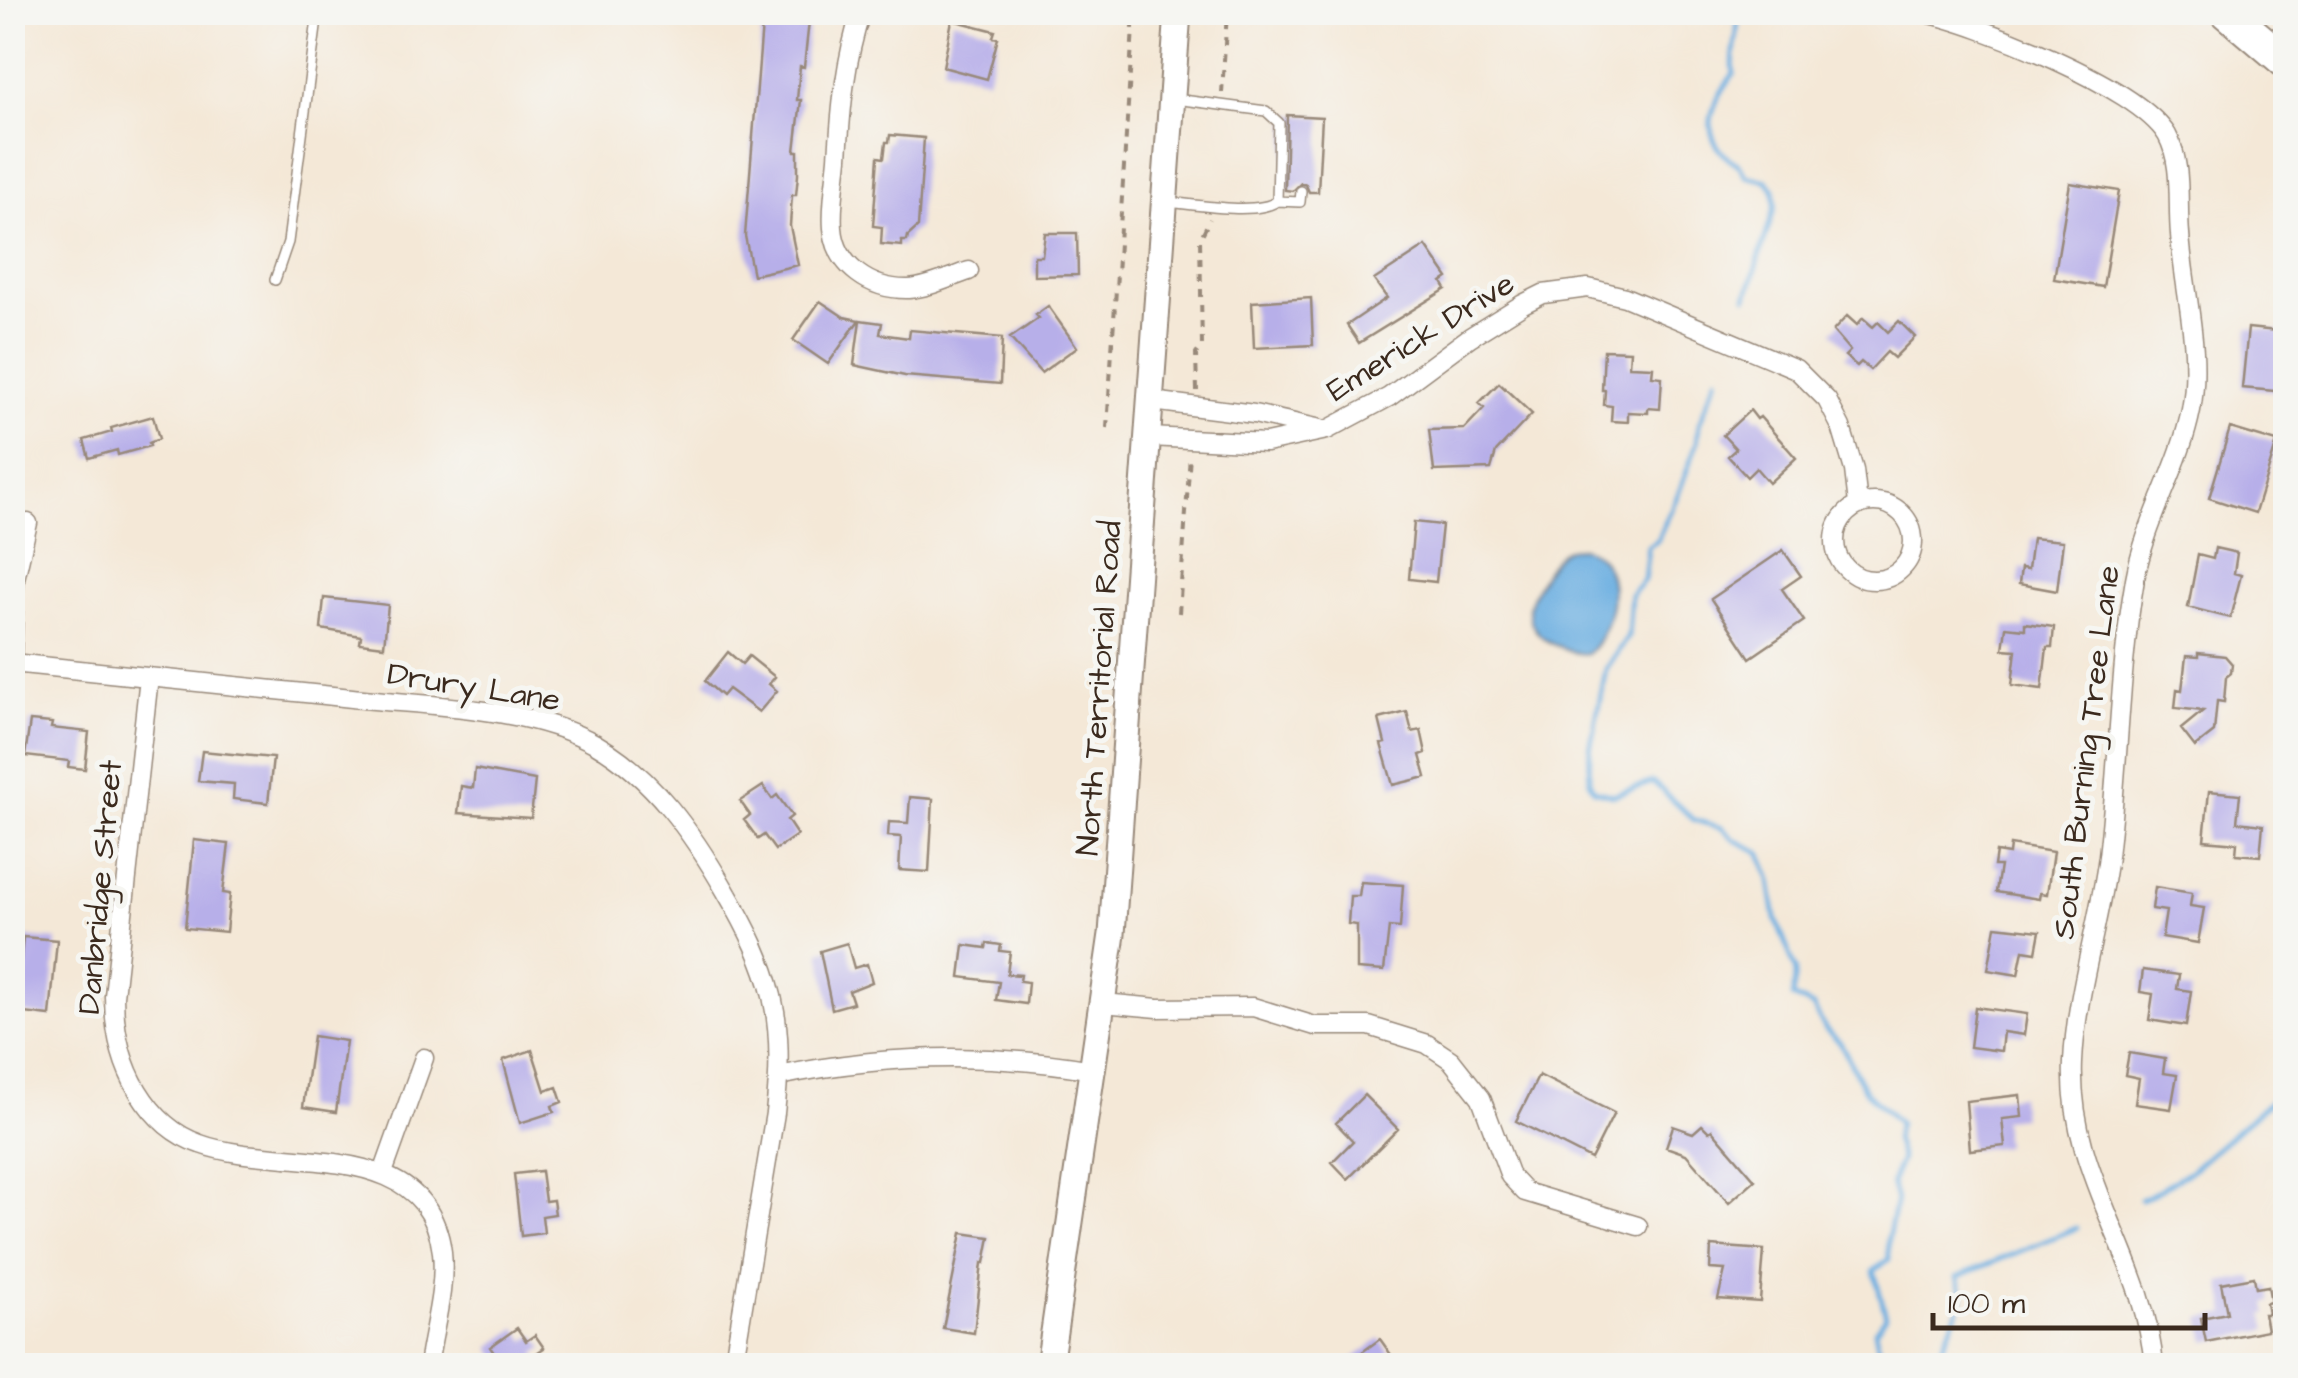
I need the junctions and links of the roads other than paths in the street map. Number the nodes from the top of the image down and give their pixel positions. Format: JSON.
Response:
{"nodes":[{"id":1,"x":318,"y":12,"type":"edge"},
{"id":2,"x":861,"y":12,"type":"edge"},
{"id":3,"x":1178,"y":12,"type":"edge"},
{"id":4,"x":1921,"y":12,"type":"edge"},
{"id":5,"x":2227,"y":12,"type":"edge"},
{"id":6,"x":2286,"y":62,"type":"edge"},
{"id":7,"x":1172,"y":98,"type":"junction"},
{"id":8,"x":1301,"y":191,"type":"dead end"},
{"id":9,"x":1277,"y":200,"type":"junction"},
{"id":10,"x":1166,"y":202,"type":"junction"},
{"id":11,"x":969,"y":271,"type":"dead end"},
{"id":12,"x":276,"y":280,"type":"dead end"},
{"id":13,"x":1152,"y":401,"type":"junction"},
{"id":14,"x":1326,"y":430,"type":"junction"},
{"id":15,"x":1150,"y":437,"type":"junction"},
{"id":16,"x":1858,"y":504,"type":"junction"},
{"id":17,"x":28,"y":523,"type":"dead end"},
{"id":18,"x":12,"y":660,"type":"edge"},
{"id":19,"x":149,"y":678,"type":"junction"},
{"id":20,"x":1104,"y":1003,"type":"junction"},
{"id":21,"x":424,"y":1058,"type":"dead end"},
{"id":22,"x":1094,"y":1070,"type":"junction"},
{"id":23,"x":780,"y":1076,"type":"junction"},
{"id":24,"x":383,"y":1173,"type":"junction"},
{"id":25,"x":1638,"y":1226,"type":"dead end"},
{"id":26,"x":428,"y":1366,"type":"edge"},
{"id":27,"x":733,"y":1366,"type":"edge"},
{"id":28,"x":1048,"y":1366,"type":"edge"},
{"id":29,"x":2154,"y":1366,"type":"edge"}],
"edges":[{"from":1,"to":12,"type":"lane"},
{"from":2,"to":11,"type":"street"},
{"from":3,"to":7,"type":"main road","name":"North Territorial Road"},
{"from":4,"to":29,"type":"street","name":"South Burning Tree Lane"},
{"from":5,"to":6,"type":"highway"},
{"from":7,"to":9,"type":"lane"},
{"from":7,"to":10,"type":"main road","name":"North Territorial Road"},
{"from":8,"to":9,"type":"lane"},
{"from":9,"to":10,"type":"lane"},
{"from":10,"to":13,"type":"main road","name":"North Territorial Road"},
{"from":13,"to":14,"type":"street","name":"Emerick Drive"},
{"from":13,"to":15,"type":"main road","name":"North Territorial Road"},
{"from":14,"to":15,"type":"street","name":"Emerick Drive"},
{"from":14,"to":16,"type":"street","name":"Emerick Drive"},
{"from":15,"to":20,"type":"main road","name":"North Territorial Road"},
{"from":16,"to":16,"type":"street"},
{"from":17,"to":18,"type":"street"},
{"from":18,"to":19,"type":"street","name":"Drury Lane"},
{"from":19,"to":23,"type":"street","name":"Drury Lane"},
{"from":19,"to":24,"type":"street","name":"Danbridge Street"},
{"from":20,"to":22,"type":"main road","name":"North Territorial Road"},
{"from":20,"to":25,"type":"street"},
{"from":21,"to":24,"type":"street"},
{"from":22,"to":23,"type":"street"},
{"from":22,"to":28,"type":"main road","name":"North Territorial Road"},
{"from":23,"to":27,"type":"street","name":"Drury Lane"},
{"from":24,"to":26,"type":"street"}]}
